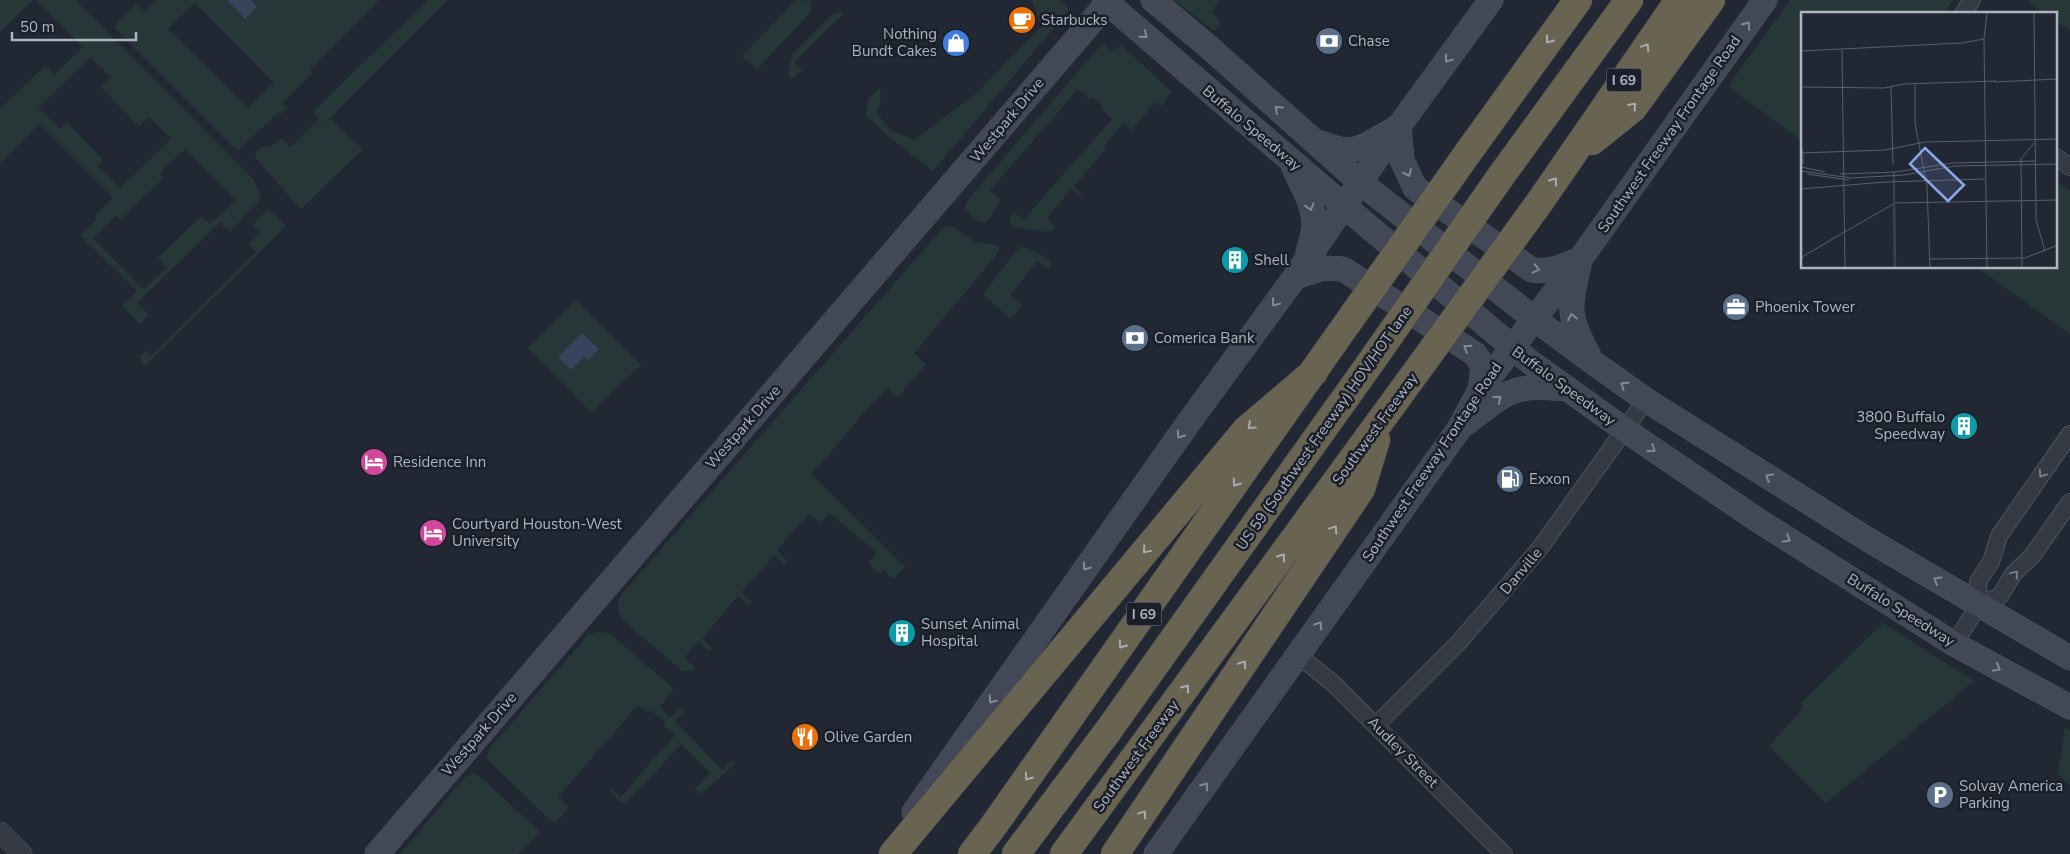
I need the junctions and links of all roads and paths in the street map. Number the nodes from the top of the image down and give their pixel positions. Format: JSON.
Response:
{"nodes":[{"id":1,"x":1153,"y":0,"type":"edge"},
{"id":2,"x":1490,"y":0,"type":"edge"},
{"id":3,"x":1578,"y":0,"type":"edge"},
{"id":4,"x":1629,"y":0,"type":"edge"},
{"id":5,"x":1679,"y":0,"type":"edge"},
{"id":6,"x":1711,"y":0,"type":"edge"},
{"id":7,"x":1765,"y":0,"type":"edge"},
{"id":8,"x":1972,"y":0,"type":"edge"},
{"id":9,"x":1107,"y":1,"type":"edge"},
{"id":10,"x":1964,"y":12,"type":"edge"},
{"id":11,"x":1400,"y":126,"type":"junction"},
{"id":12,"x":1315,"y":141,"type":"junction"},
{"id":13,"x":2058,"y":158,"type":"edge"},
{"id":14,"x":1569,"y":160,"type":"junction"},
{"id":15,"x":1292,"y":162,"type":"junction"},
{"id":16,"x":2070,"y":166,"type":"edge"},
{"id":17,"x":1361,"y":183,"type":"junction"},
{"id":18,"x":1344,"y":206,"type":"junction"},
{"id":19,"x":1581,"y":258,"type":"junction"},
{"id":20,"x":1300,"y":269,"type":"junction"},
{"id":21,"x":1533,"y":318,"type":"junction"},
{"id":22,"x":1512,"y":348,"type":"junction"},
{"id":23,"x":1592,"y":361,"type":"junction"},
{"id":24,"x":1314,"y":372,"type":"junction"},
{"id":25,"x":1480,"y":390,"type":"junction"},
{"id":26,"x":1569,"y":390,"type":"junction"},
{"id":27,"x":1646,"y":400,"type":"junction"},
{"id":28,"x":1383,"y":419,"type":"junction"},
{"id":29,"x":1459,"y":429,"type":"junction"},
{"id":30,"x":1625,"y":430,"type":"junction"},
{"id":31,"x":2070,"y":434,"type":"edge"},
{"id":32,"x":2070,"y":502,"type":"edge"},
{"id":33,"x":1980,"y":605,"type":"junction"},
{"id":34,"x":1954,"y":644,"type":"junction"},
{"id":35,"x":1298,"y":655,"type":"junction"},
{"id":36,"x":2070,"y":658,"type":"edge"},
{"id":37,"x":2070,"y":707,"type":"edge"},
{"id":38,"x":1376,"y":726,"type":"junction"},
{"id":39,"x":0,"y":832,"type":"edge"},
{"id":40,"x":22,"y":854,"type":"edge"},
{"id":41,"x":377,"y":854,"type":"edge"},
{"id":42,"x":884,"y":854,"type":"edge"},
{"id":43,"x":893,"y":854,"type":"edge"},
{"id":44,"x":972,"y":854,"type":"edge"},
{"id":45,"x":1016,"y":854,"type":"edge"},
{"id":46,"x":1064,"y":854,"type":"edge"},
{"id":47,"x":1116,"y":854,"type":"edge"},
{"id":48,"x":1156,"y":854,"type":"edge"},
{"id":49,"x":1504,"y":854,"type":"edge"}],
"edges":[{"from":12,"to":1,"type":"main road","name":"Buffalo Speedway","one_way":true},
{"from":2,"to":11,"type":"main road","one_way":true},
{"from":3,"to":24,"type":"highway","number":"I 69","one_way":true,"bridge":true},
{"from":4,"to":45,"type":"highway","name":"US 59 (Southwest Freeway) HOV/HOT lane","bridge":true},
{"from":14,"to":5,"type":"highway","name":"Southwest Freeway","number":"I 69","one_way":true},
{"from":14,"to":6,"type":"highway","one_way":true},
{"from":19,"to":7,"type":"main road","name":"Southwest Freeway Frontage Road","one_way":true},
{"from":8,"to":10,"type":"street"},
{"from":9,"to":15,"type":"main road","name":"Buffalo Speedway","one_way":true},
{"from":9,"to":41,"type":"main road","name":"Westpark Drive"},
{"from":11,"to":12,"type":"main road"},
{"from":11,"to":17,"type":"main road"},
{"from":11,"to":19,"type":"main road","one_way":true},
{"from":12,"to":17,"type":"main road","name":"Buffalo Speedway"},
{"from":13,"to":16,"type":"street"},
{"from":28,"to":14,"type":"highway","name":"Southwest Freeway","number":"I 69","one_way":true,"bridge":true},
{"from":15,"to":18,"type":"main road","name":"Buffalo Speedway"},
{"from":15,"to":20,"type":"main road","one_way":true},
{"from":17,"to":18,"type":"main road"},
{"from":17,"to":21,"type":"main road","name":"Buffalo Speedway"},
{"from":18,"to":20,"type":"main road"},
{"from":18,"to":22,"type":"main road","name":"Buffalo Speedway"},
{"from":19,"to":21,"type":"main road","name":"Southwest Freeway Frontage Road"},
{"from":23,"to":19,"type":"main road","one_way":true},
{"from":25,"to":20,"type":"main road","one_way":true},
{"from":20,"to":42,"type":"main road","one_way":true},
{"from":21,"to":22,"type":"main road","name":"Southwest Freeway Frontage Road"},
{"from":21,"to":23,"type":"main road","name":"Buffalo Speedway"},
{"from":22,"to":25,"type":"main road","name":"Southwest Freeway Frontage Road"},
{"from":22,"to":26,"type":"main road","name":"Buffalo Speedway"},
{"from":27,"to":23,"type":"main road","name":"Buffalo Speedway","one_way":true},
{"from":24,"to":43,"type":"highway","one_way":true},
{"from":24,"to":44,"type":"highway","number":"I 69","one_way":true},
{"from":25,"to":29,"type":"main road","name":"Southwest Freeway Frontage Road"},
{"from":29,"to":26,"type":"main road","one_way":true},
{"from":26,"to":30,"type":"main road","name":"Buffalo Speedway"},
{"from":27,"to":30,"type":"street","name":"Danville"},
{"from":33,"to":27,"type":"main road","name":"Buffalo Speedway","one_way":true},
{"from":46,"to":28,"type":"highway","name":"Southwest Freeway","number":"I 69","one_way":true},
{"from":47,"to":28,"type":"highway","one_way":true},
{"from":35,"to":29,"type":"main road","name":"Southwest Freeway Frontage Road","one_way":true},
{"from":30,"to":34,"type":"main road","name":"Buffalo Speedway","one_way":true},
{"from":30,"to":38,"type":"street","name":"Danville"},
{"from":31,"to":33,"type":"street","one_way":true},
{"from":33,"to":32,"type":"street","one_way":true},
{"from":33,"to":34,"type":"street"},
{"from":33,"to":36,"type":"main road","name":"Buffalo Speedway"},
{"from":34,"to":37,"type":"main road","name":"Buffalo Speedway","one_way":true},
{"from":35,"to":38,"type":"street","name":"Audley Street"},
{"from":48,"to":35,"type":"main road","name":"Southwest Freeway Frontage Road","one_way":true},
{"from":38,"to":49,"type":"street","name":"Audley Street"},
{"from":39,"to":40,"type":"street"}]}
